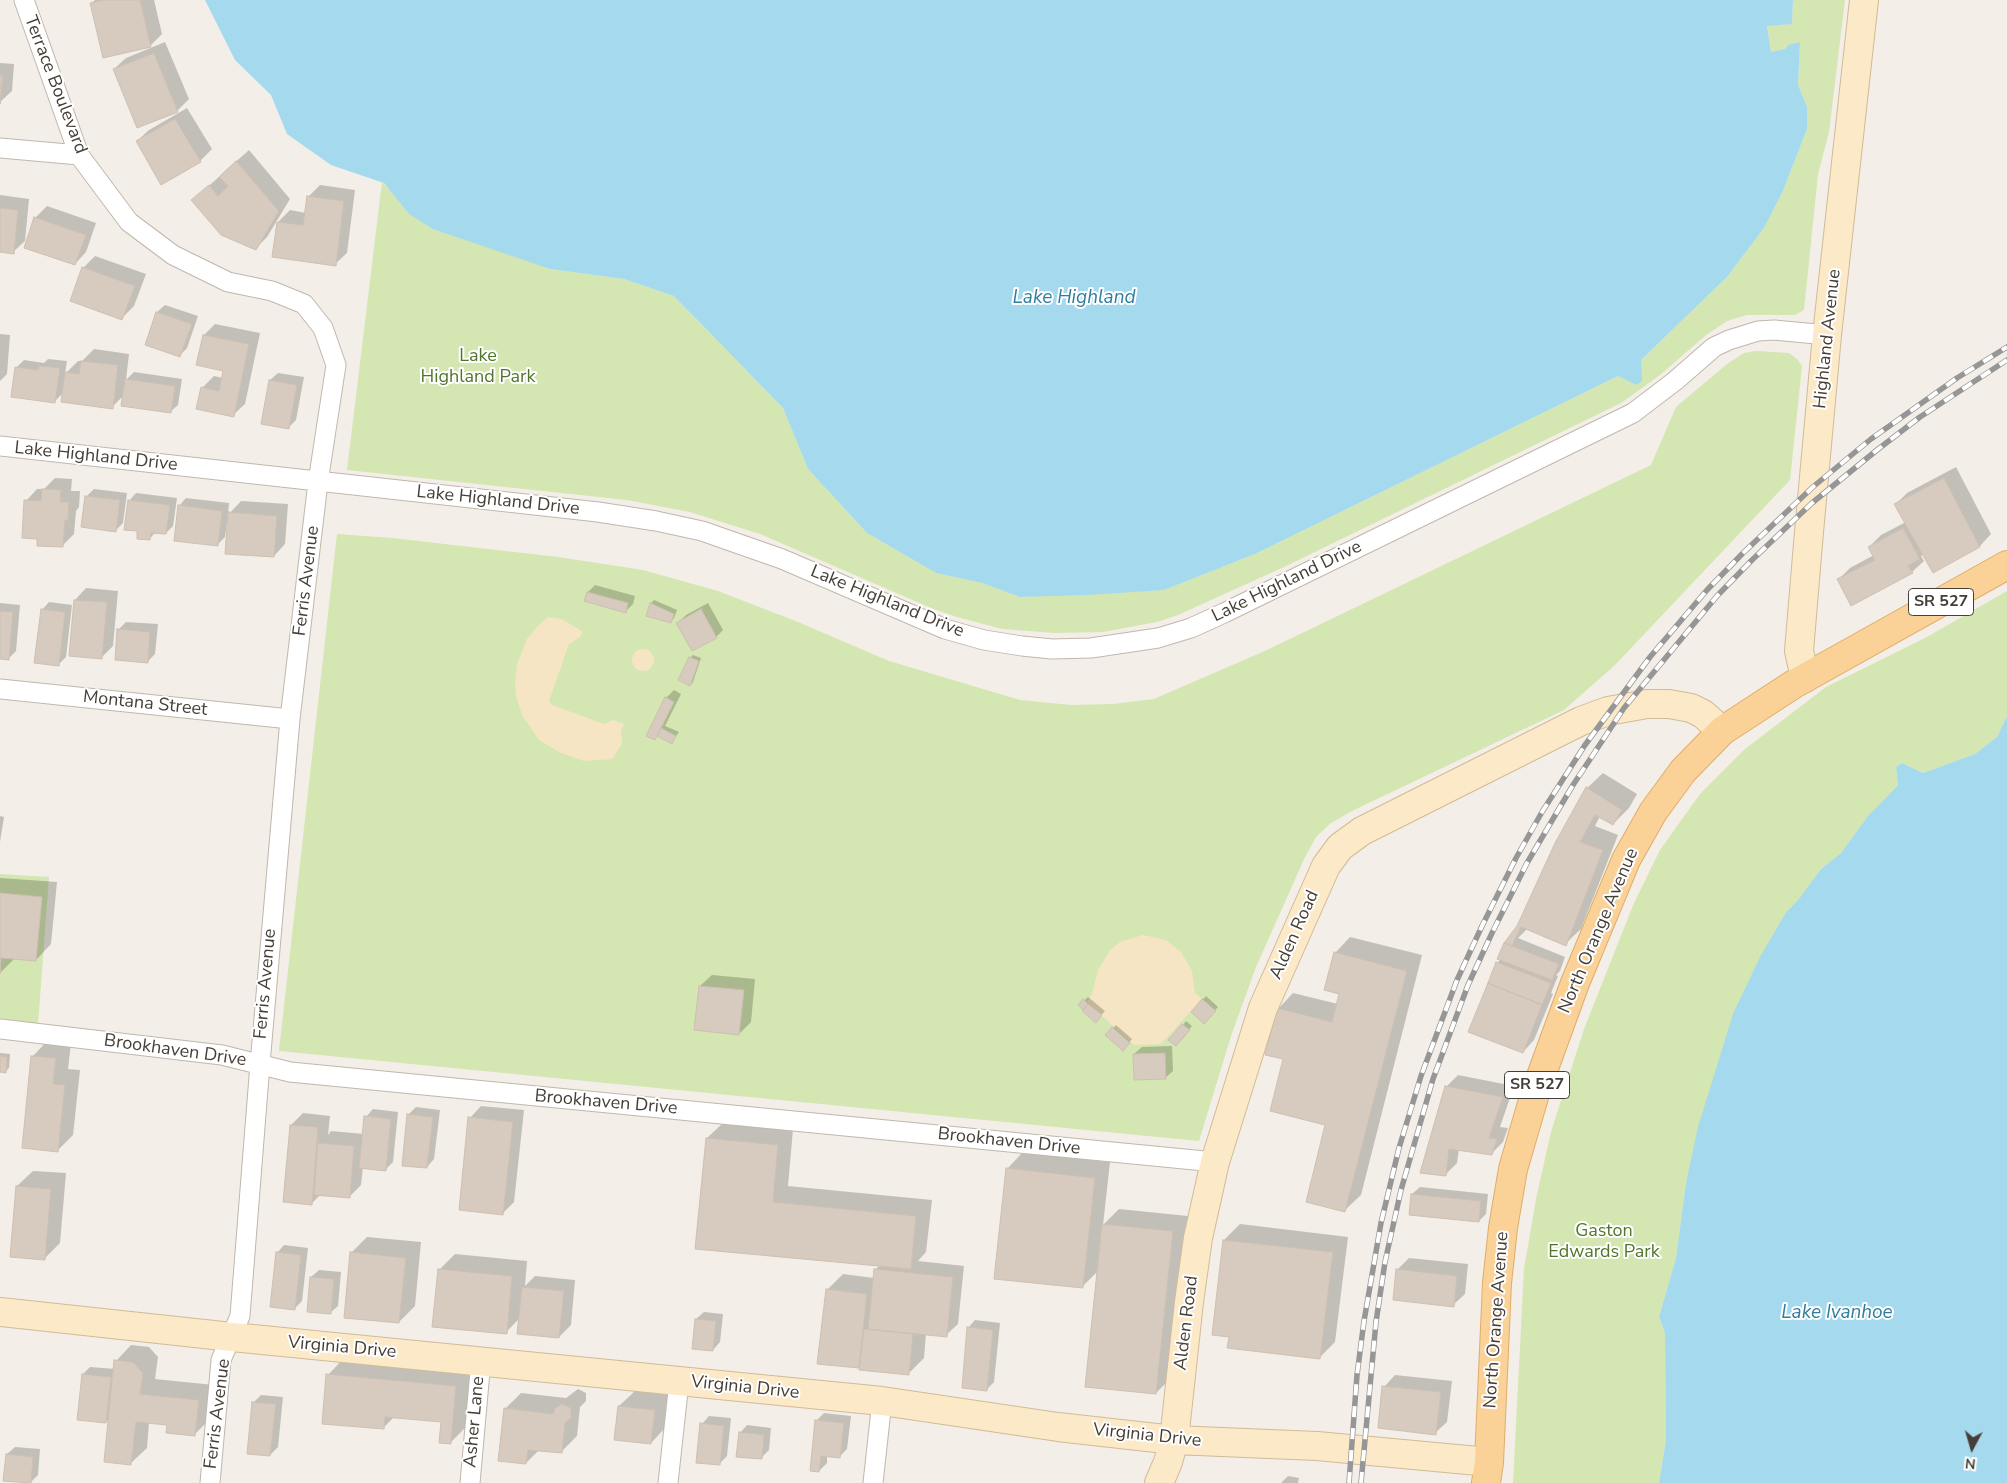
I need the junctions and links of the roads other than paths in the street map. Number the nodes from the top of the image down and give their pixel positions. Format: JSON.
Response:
{"nodes":[{"id":1,"x":24,"y":0,"type":"edge"},
{"id":2,"x":1864,"y":0,"type":"edge"},
{"id":3,"x":0,"y":148,"type":"edge"},
{"id":4,"x":79,"y":155,"type":"junction"},
{"id":5,"x":1827,"y":335,"type":"junction"},
{"id":6,"x":0,"y":446,"type":"edge"},
{"id":7,"x":318,"y":482,"type":"junction"},
{"id":8,"x":2007,"y":565,"type":"edge"},
{"id":9,"x":1805,"y":678,"type":"junction"},
{"id":10,"x":0,"y":689,"type":"edge"},
{"id":11,"x":290,"y":719,"type":"junction"},
{"id":12,"x":1722,"y":731,"type":"junction"},
{"id":13,"x":0,"y":1029,"type":"edge"},
{"id":14,"x":260,"y":1064,"type":"junction"},
{"id":15,"x":1215,"y":1162,"type":"junction"},
{"id":16,"x":0,"y":1312,"type":"edge"},
{"id":17,"x":232,"y":1338,"type":"junction"},
{"id":18,"x":481,"y":1360,"type":"junction"},
{"id":19,"x":680,"y":1382,"type":"junction"},
{"id":20,"x":882,"y":1401,"type":"junction"},
{"id":21,"x":1174,"y":1440,"type":"junction"},
{"id":22,"x":1488,"y":1472,"type":"edge"},
{"id":23,"x":210,"y":1483,"type":"edge"},
{"id":24,"x":470,"y":1483,"type":"edge"},
{"id":25,"x":668,"y":1483,"type":"edge"},
{"id":26,"x":873,"y":1483,"type":"edge"},
{"id":27,"x":1158,"y":1483,"type":"edge"}],
"edges":[{"from":1,"to":4,"type":"street","name":"Terrace Boulevard"},
{"from":2,"to":5,"type":"street","name":"Highland Avenue"},
{"from":3,"to":4,"type":"street"},
{"from":4,"to":7,"type":"street","name":"Terrace Boulevard"},
{"from":5,"to":7,"type":"street","name":"Lake Highland Drive"},
{"from":5,"to":9,"type":"street","name":"Highland Avenue"},
{"from":6,"to":7,"type":"street","name":"Lake Highland Drive"},
{"from":7,"to":11,"type":"street","name":"Ferris Avenue"},
{"from":8,"to":9,"type":"main road","name":"North Orange Avenue","number":"SR 527"},
{"from":9,"to":12,"type":"main road","name":"North Orange Avenue","number":"SR 527"},
{"from":10,"to":11,"type":"street","name":"Montana Street"},
{"from":11,"to":14,"type":"street","name":"Ferris Avenue"},
{"from":12,"to":15,"type":"street","name":"Alden Road"},
{"from":12,"to":22,"type":"main road","name":"North Orange Avenue","number":"SR 527"},
{"from":13,"to":14,"type":"street","name":"Brookhaven Drive"},
{"from":14,"to":15,"type":"street","name":"Brookhaven Drive"},
{"from":14,"to":17,"type":"street","name":"Ferris Avenue"},
{"from":15,"to":21,"type":"street","name":"Alden Road"},
{"from":16,"to":17,"type":"street","name":"Virginia Drive"},
{"from":17,"to":18,"type":"street","name":"Virginia Drive"},
{"from":17,"to":23,"type":"street","name":"Ferris Avenue"},
{"from":18,"to":19,"type":"street","name":"Virginia Drive"},
{"from":18,"to":24,"type":"street","name":"Asher Lane"},
{"from":19,"to":20,"type":"street","name":"Virginia Drive"},
{"from":19,"to":25,"type":"street"},
{"from":20,"to":21,"type":"street","name":"Virginia Drive"},
{"from":20,"to":26,"type":"street"},
{"from":21,"to":22,"type":"street","name":"Virginia Drive"},
{"from":21,"to":27,"type":"street","name":"Alden Road"}]}
